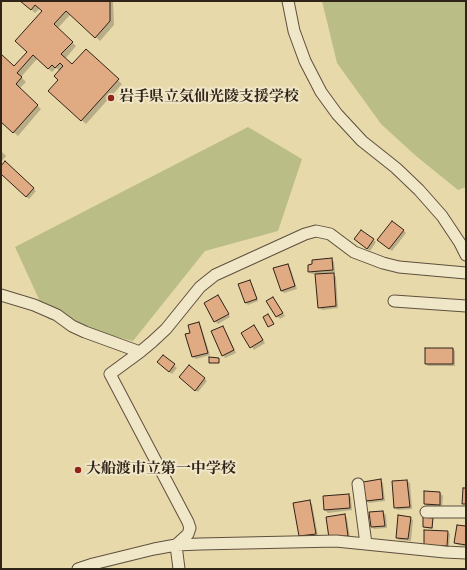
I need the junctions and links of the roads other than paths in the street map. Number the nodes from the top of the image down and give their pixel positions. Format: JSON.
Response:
{"nodes":[{"id":1,"x":288,"y":1,"type":"edge"},
{"id":2,"x":466,"y":255,"type":"edge"},
{"id":3,"x":466,"y":273,"type":"edge"},
{"id":4,"x":1,"y":296,"type":"edge"},
{"id":5,"x":394,"y":301,"type":"dead end"},
{"id":6,"x":466,"y":306,"type":"edge"},
{"id":7,"x":140,"y":352,"type":"junction"},
{"id":8,"x":358,"y":484,"type":"dead end"},
{"id":9,"x":426,"y":512,"type":"dead end"},
{"id":10,"x":466,"y":512,"type":"edge"},
{"id":11,"x":366,"y":544,"type":"junction"},
{"id":12,"x":177,"y":550,"type":"junction"},
{"id":13,"x":466,"y":553,"type":"edge"},
{"id":14,"x":78,"y":569,"type":"edge"},
{"id":15,"x":179,"y":569,"type":"edge"}],
"edges":[{"from":1,"to":2,"type":"street"},
{"from":3,"to":7,"type":"street"},
{"from":4,"to":7,"type":"street"},
{"from":5,"to":6,"type":"street"},
{"from":7,"to":12,"type":"street"},
{"from":8,"to":11,"type":"street"},
{"from":9,"to":10,"type":"street"},
{"from":11,"to":12,"type":"street"},
{"from":11,"to":13,"type":"street"},
{"from":12,"to":14,"type":"street"},
{"from":12,"to":15,"type":"street"}]}
